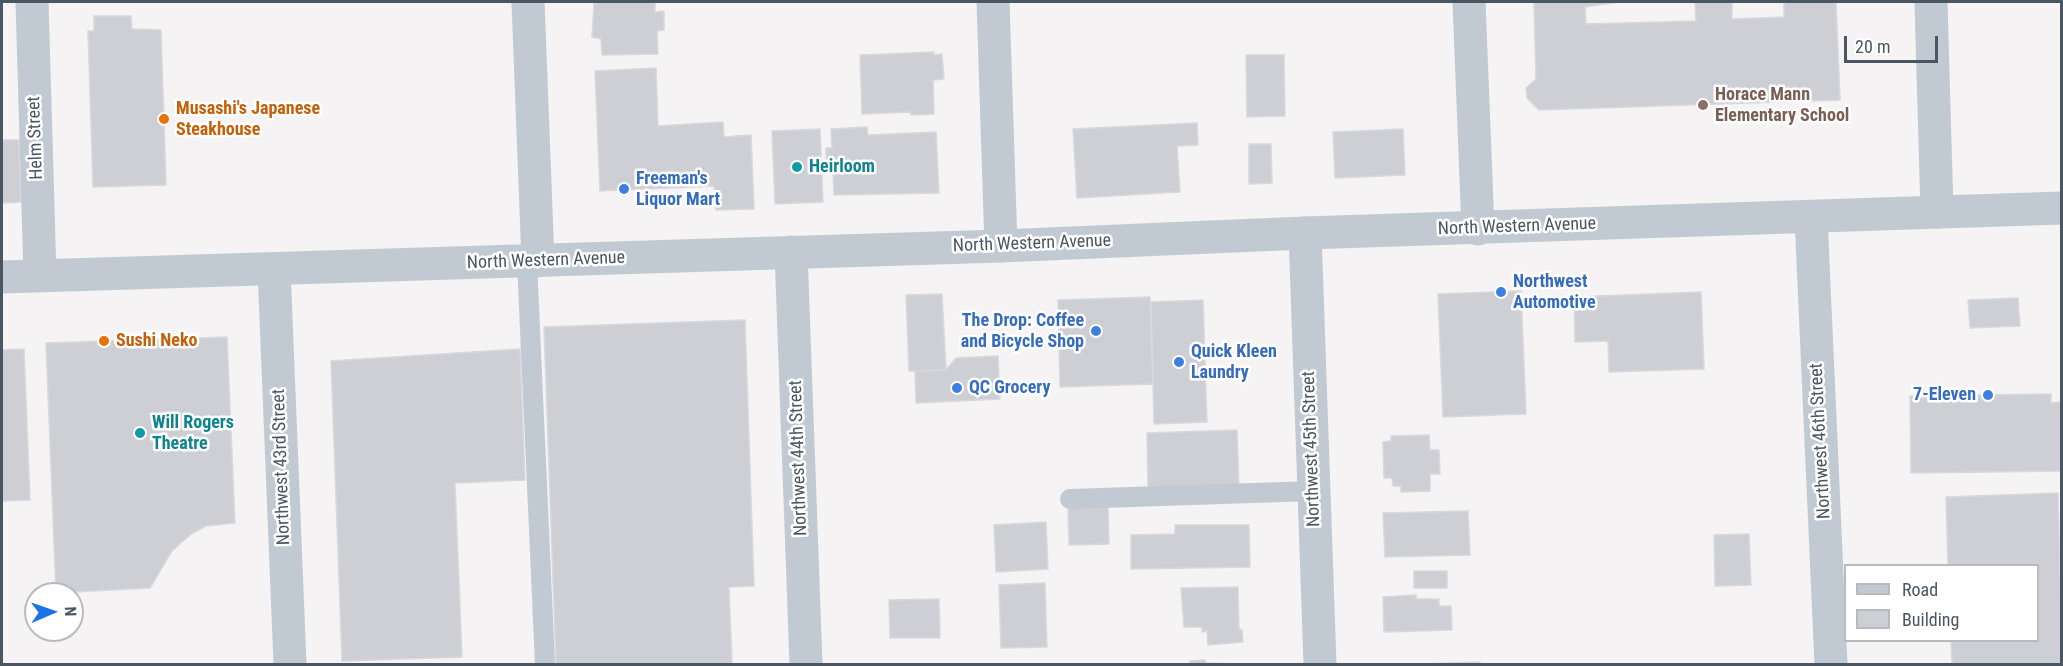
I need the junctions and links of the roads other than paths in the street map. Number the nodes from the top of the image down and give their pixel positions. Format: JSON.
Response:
{"nodes":[{"id":1,"x":32,"y":2,"type":"edge"},
{"id":2,"x":528,"y":2,"type":"edge"},
{"id":3,"x":993,"y":2,"type":"edge"},
{"id":4,"x":1469,"y":2,"type":"edge"},
{"id":5,"x":1931,"y":2,"type":"edge"},
{"id":6,"x":2061,"y":208,"type":"edge"},
{"id":7,"x":1937,"y":212,"type":"junction"},
{"id":8,"x":1811,"y":217,"type":"junction"},
{"id":9,"x":1478,"y":229,"type":"junction"},
{"id":10,"x":1305,"y":233,"type":"junction"},
{"id":11,"x":1001,"y":246,"type":"junction"},
{"id":12,"x":791,"y":252,"type":"junction"},
{"id":13,"x":533,"y":262,"type":"junction"},
{"id":14,"x":274,"y":269,"type":"junction"},
{"id":15,"x":40,"y":275,"type":"junction"},
{"id":16,"x":2,"y":277,"type":"edge"},
{"id":17,"x":1314,"y":491,"type":"junction"},
{"id":18,"x":1070,"y":499,"type":"dead end"},
{"id":19,"x":290,"y":664,"type":"edge"},
{"id":20,"x":545,"y":664,"type":"edge"},
{"id":21,"x":806,"y":664,"type":"edge"},
{"id":22,"x":1320,"y":664,"type":"edge"},
{"id":23,"x":1831,"y":664,"type":"edge"}],
"edges":[{"from":1,"to":15,"type":"street","name":"Helm Street"},
{"from":2,"to":13,"type":"street"},
{"from":3,"to":11,"type":"street"},
{"from":4,"to":9,"type":"street"},
{"from":5,"to":7,"type":"street"},
{"from":6,"to":7,"type":"street","name":"North Western Avenue"},
{"from":7,"to":8,"type":"street","name":"North Western Avenue"},
{"from":8,"to":9,"type":"street","name":"North Western Avenue"},
{"from":8,"to":23,"type":"street","name":"Northwest 46th Street"},
{"from":9,"to":10,"type":"street","name":"North Western Avenue"},
{"from":10,"to":11,"type":"street","name":"North Western Avenue"},
{"from":10,"to":17,"type":"street","name":"Northwest 45th Street"},
{"from":11,"to":12,"type":"street","name":"North Western Avenue"},
{"from":12,"to":13,"type":"street","name":"North Western Avenue"},
{"from":12,"to":21,"type":"street","name":"Northwest 44th Street"},
{"from":13,"to":14,"type":"street","name":"North Western Avenue"},
{"from":13,"to":20,"type":"lane"},
{"from":14,"to":15,"type":"street","name":"North Western Avenue"},
{"from":14,"to":19,"type":"street","name":"Northwest 43rd Street"},
{"from":15,"to":16,"type":"street","name":"North Western Avenue"},
{"from":17,"to":18,"type":"lane"},
{"from":17,"to":22,"type":"street","name":"Northwest 45th Street"}]}
